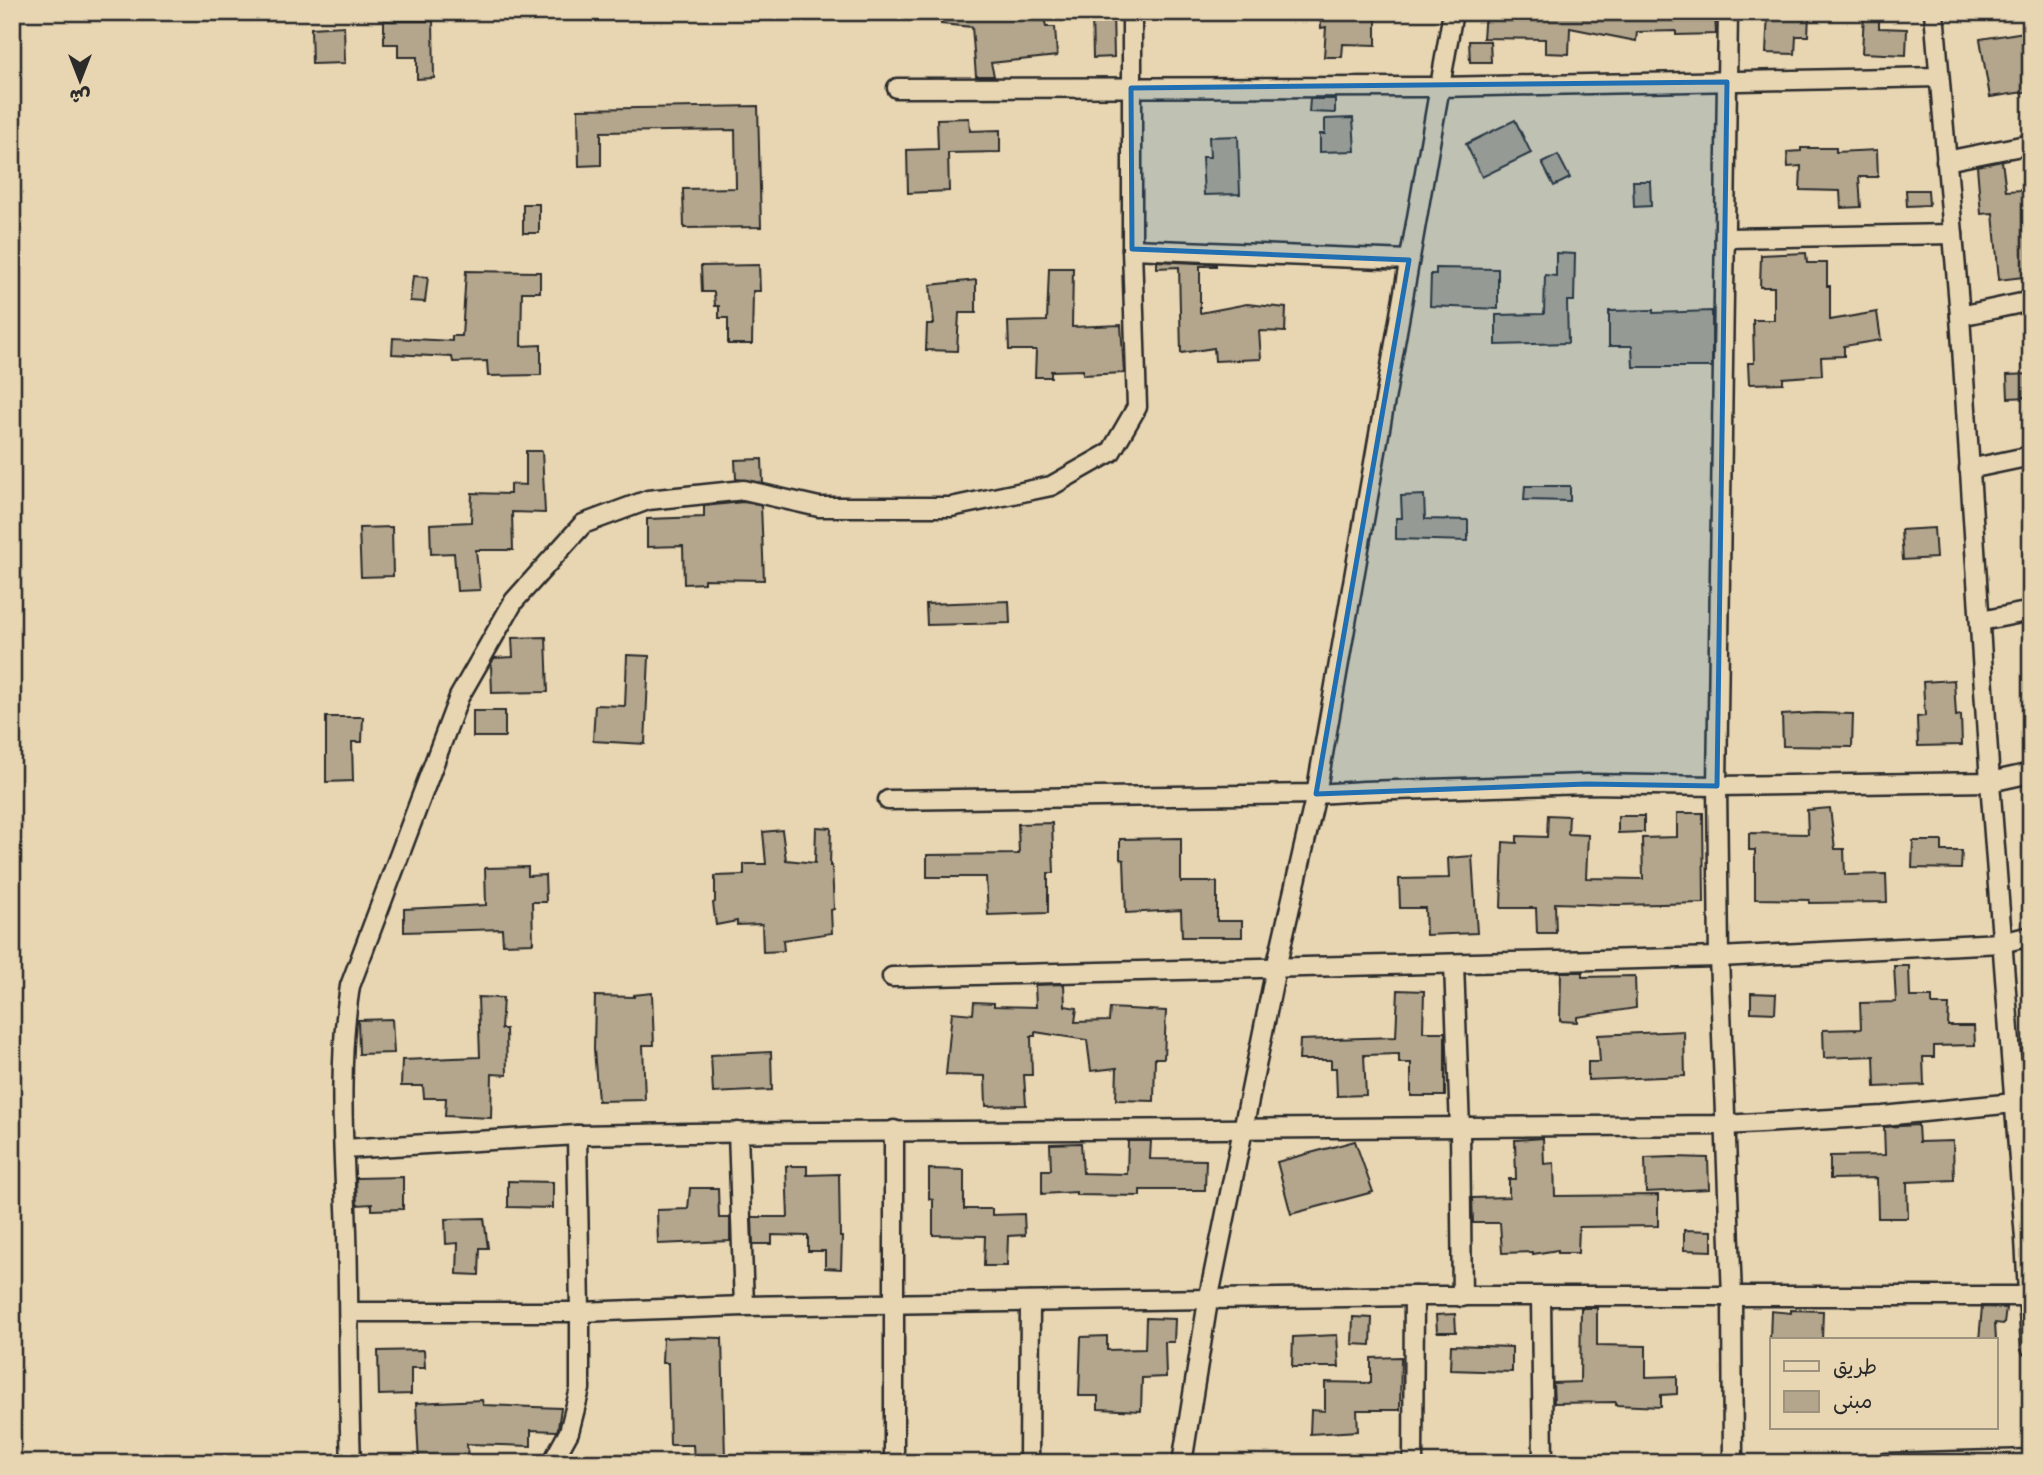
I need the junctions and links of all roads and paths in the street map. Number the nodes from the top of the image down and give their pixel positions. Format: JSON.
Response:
{"nodes":[{"id":1,"x":1132,"y":12,"type":"edge"},
{"id":2,"x":1453,"y":12,"type":"edge"},
{"id":3,"x":1728,"y":12,"type":"edge"},
{"id":4,"x":1934,"y":12,"type":"edge"},
{"id":5,"x":1939,"y":78,"type":"junction"},
{"id":6,"x":1727,"y":82,"type":"junction"},
{"id":7,"x":1439,"y":87,"type":"junction"},
{"id":8,"x":897,"y":88,"type":"dead end"},
{"id":9,"x":1131,"y":88,"type":"junction"},
{"id":10,"x":2031,"y":144,"type":"edge"},
{"id":11,"x":1946,"y":162,"type":"junction"},
{"id":12,"x":1953,"y":234,"type":"junction"},
{"id":13,"x":1725,"y":238,"type":"junction"},
{"id":14,"x":1132,"y":249,"type":"junction"},
{"id":15,"x":1409,"y":260,"type":"junction"},
{"id":16,"x":2031,"y":301,"type":"edge"},
{"id":17,"x":1960,"y":316,"type":"junction"},
{"id":18,"x":2031,"y":456,"type":"edge"},
{"id":19,"x":1969,"y":469,"type":"junction"},
{"id":20,"x":2031,"y":611,"type":"edge"},
{"id":21,"x":1981,"y":621,"type":"junction"},
{"id":22,"x":2031,"y":773,"type":"edge"},
{"id":23,"x":1990,"y":782,"type":"junction"},
{"id":24,"x":1717,"y":786,"type":"junction"},
{"id":25,"x":1316,"y":794,"type":"junction"},
{"id":26,"x":888,"y":800,"type":"dead end"},
{"id":27,"x":2031,"y":936,"type":"edge"},
{"id":28,"x":2001,"y":943,"type":"junction"},
{"id":29,"x":1719,"y":957,"type":"junction"},
{"id":30,"x":1454,"y":964,"type":"junction"},
{"id":31,"x":1276,"y":968,"type":"junction"},
{"id":32,"x":892,"y":977,"type":"dead end"},
{"id":33,"x":2022,"y":1101,"type":"edge"},
{"id":34,"x":1724,"y":1125,"type":"junction"},
{"id":35,"x":1460,"y":1129,"type":"junction"},
{"id":36,"x":894,"y":1130,"type":"junction"},
{"id":37,"x":1242,"y":1131,"type":"junction"},
{"id":38,"x":738,"y":1132,"type":"junction"},
{"id":39,"x":577,"y":1135,"type":"junction"},
{"id":40,"x":344,"y":1149,"type":"junction"},
{"id":41,"x":2028,"y":1239,"type":"edge"},
{"id":42,"x":1414,"y":1296,"type":"junction"},
{"id":43,"x":2028,"y":1296,"type":"junction"},
{"id":44,"x":1462,"y":1297,"type":"junction"},
{"id":45,"x":1732,"y":1297,"type":"junction"},
{"id":46,"x":1541,"y":1298,"type":"junction"},
{"id":47,"x":1208,"y":1301,"type":"junction"},
{"id":48,"x":1030,"y":1302,"type":"junction"},
{"id":49,"x":895,"y":1303,"type":"junction"},
{"id":50,"x":744,"y":1306,"type":"junction"},
{"id":51,"x":349,"y":1312,"type":"junction"},
{"id":52,"x":580,"y":1312,"type":"junction"},
{"id":53,"x":2031,"y":1347,"type":"edge"},
{"id":54,"x":2031,"y":1459,"type":"edge"},
{"id":55,"x":351,"y":1463,"type":"edge"},
{"id":56,"x":552,"y":1463,"type":"edge"},
{"id":57,"x":894,"y":1463,"type":"edge"},
{"id":58,"x":1029,"y":1463,"type":"edge"},
{"id":59,"x":1182,"y":1463,"type":"edge"},
{"id":60,"x":1413,"y":1463,"type":"edge"},
{"id":61,"x":1543,"y":1463,"type":"edge"},
{"id":62,"x":1733,"y":1463,"type":"edge"},
{"id":63,"x":1885,"y":1463,"type":"edge"}],
"edges":[{"from":1,"to":9,"type":"street"},
{"from":2,"to":7,"type":"street"},
{"from":3,"to":6,"type":"street"},
{"from":4,"to":5,"type":"street"},
{"from":5,"to":6,"type":"street"},
{"from":5,"to":11,"type":"street"},
{"from":6,"to":7,"type":"street"},
{"from":6,"to":13,"type":"street"},
{"from":7,"to":9,"type":"street"},
{"from":7,"to":15,"type":"street"},
{"from":8,"to":9,"type":"street"},
{"from":9,"to":14,"type":"street"},
{"from":10,"to":11,"type":"street"},
{"from":11,"to":12,"type":"street"},
{"from":12,"to":13,"type":"street"},
{"from":12,"to":17,"type":"street"},
{"from":13,"to":24,"type":"street"},
{"from":14,"to":15,"type":"street"},
{"from":14,"to":40,"type":"street"},
{"from":15,"to":25,"type":"street"},
{"from":16,"to":17,"type":"street"},
{"from":17,"to":19,"type":"street"},
{"from":18,"to":19,"type":"street"},
{"from":19,"to":21,"type":"street"},
{"from":20,"to":21,"type":"street"},
{"from":21,"to":23,"type":"street"},
{"from":22,"to":23,"type":"street"},
{"from":23,"to":24,"type":"street"},
{"from":23,"to":28,"type":"street"},
{"from":24,"to":25,"type":"street"},
{"from":24,"to":29,"type":"street"},
{"from":25,"to":26,"type":"street"},
{"from":25,"to":31,"type":"street"},
{"from":27,"to":28,"type":"street"},
{"from":28,"to":29,"type":"street"},
{"from":28,"to":33,"type":"street"},
{"from":29,"to":30,"type":"street"},
{"from":29,"to":34,"type":"street"},
{"from":30,"to":31,"type":"street"},
{"from":30,"to":35,"type":"street"},
{"from":31,"to":32,"type":"street"},
{"from":31,"to":37,"type":"street"},
{"from":33,"to":34,"type":"street"},
{"from":33,"to":41,"type":"street"},
{"from":34,"to":35,"type":"street"},
{"from":34,"to":45,"type":"street"},
{"from":35,"to":37,"type":"street"},
{"from":35,"to":44,"type":"street"},
{"from":36,"to":37,"type":"street"},
{"from":36,"to":38,"type":"street"},
{"from":36,"to":49,"type":"street"},
{"from":37,"to":47,"type":"street"},
{"from":38,"to":39,"type":"street"},
{"from":38,"to":50,"type":"street"},
{"from":39,"to":40,"type":"street"},
{"from":39,"to":52,"type":"street"},
{"from":40,"to":51,"type":"street"},
{"from":41,"to":43,"type":"street"},
{"from":42,"to":44,"type":"street"},
{"from":42,"to":47,"type":"street"},
{"from":42,"to":60,"type":"street"},
{"from":43,"to":45,"type":"street"},
{"from":43,"to":53,"type":"street"},
{"from":44,"to":46,"type":"street"},
{"from":45,"to":46,"type":"street"},
{"from":45,"to":62,"type":"street"},
{"from":46,"to":61,"type":"street"},
{"from":47,"to":48,"type":"street"},
{"from":47,"to":59,"type":"street"},
{"from":48,"to":49,"type":"street"},
{"from":48,"to":58,"type":"street"},
{"from":49,"to":50,"type":"street"},
{"from":49,"to":57,"type":"street"},
{"from":50,"to":52,"type":"street"},
{"from":51,"to":52,"type":"street"},
{"from":51,"to":55,"type":"street"},
{"from":52,"to":56,"type":"street"},
{"from":54,"to":63,"type":"street"}]}
